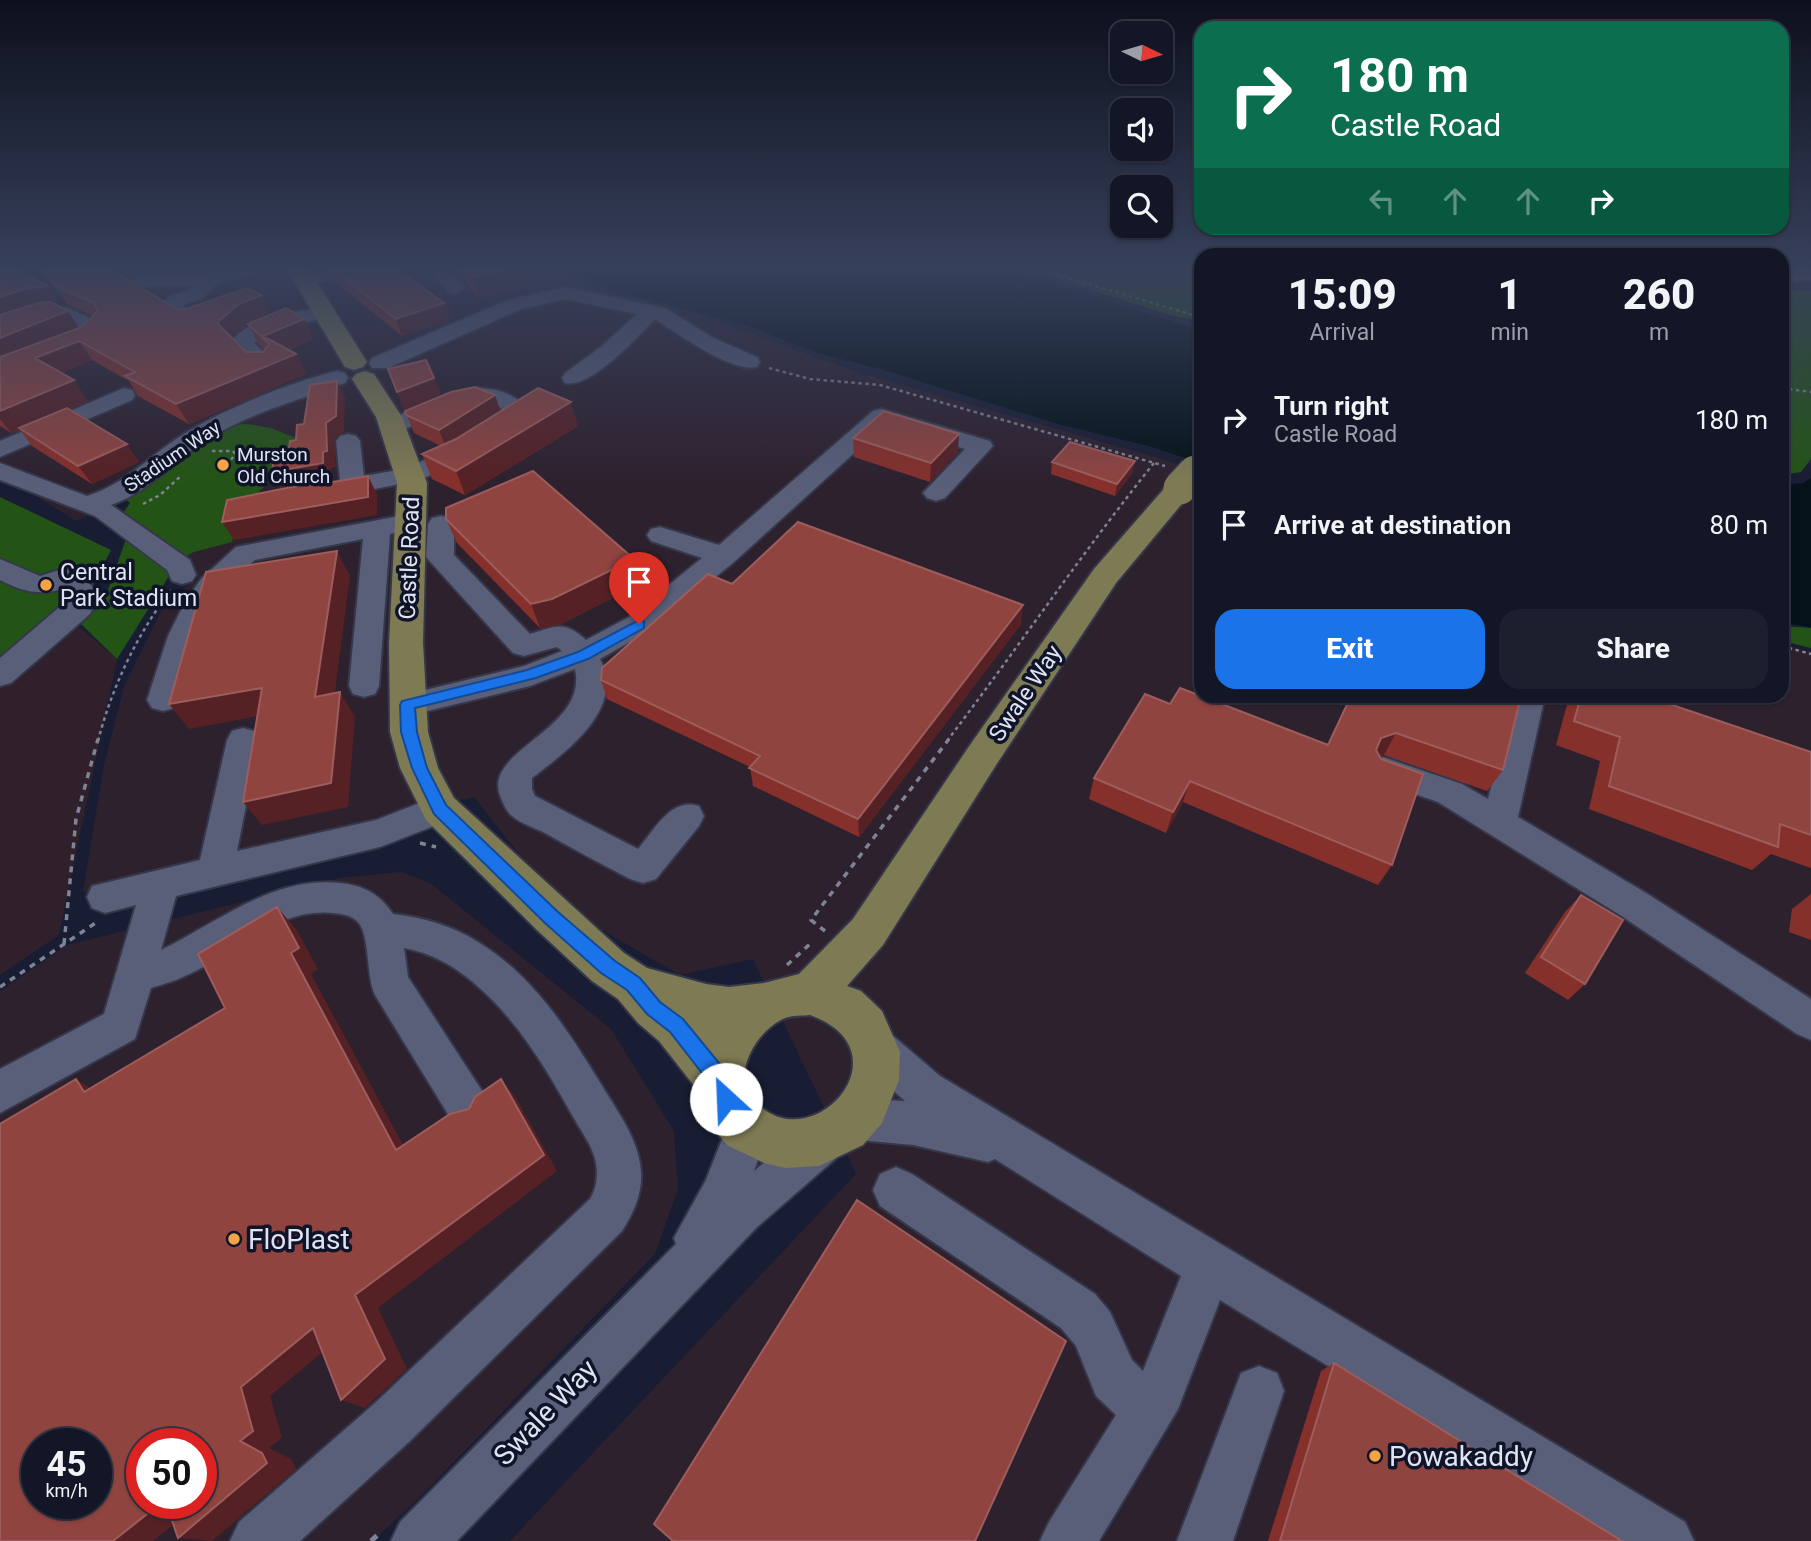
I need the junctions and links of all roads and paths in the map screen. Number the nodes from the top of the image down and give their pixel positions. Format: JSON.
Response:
{"nodes":[{"id":1,"x":87,"y":340,"type":"edge"},
{"id":2,"x":244,"y":340,"type":"edge"},
{"id":3,"x":340,"y":340,"type":"edge"},
{"id":4,"x":431,"y":340,"type":"edge"},
{"id":5,"x":622,"y":340,"type":"edge"},
{"id":6,"x":703,"y":340,"type":"edge"},
{"id":7,"x":749,"y":362,"type":"joint"},
{"id":8,"x":265,"y":364,"type":"edge"},
{"id":9,"x":359,"y":371,"type":"junction"},
{"id":10,"x":0,"y":374,"type":"edge"},
{"id":11,"x":573,"y":378,"type":"dead end"},
{"id":12,"x":1789,"y":389,"type":"edge"},
{"id":13,"x":1811,"y":392,"type":"edge"},
{"id":14,"x":124,"y":395,"type":"edge"},
{"id":15,"x":393,"y":426,"type":"junction"},
{"id":16,"x":348,"y":441,"type":"dead end"},
{"id":17,"x":0,"y":450,"type":"edge"},
{"id":18,"x":208,"y":453,"type":"dead end"},
{"id":19,"x":231,"y":460,"type":"dead end"},
{"id":20,"x":190,"y":467,"type":"dead end"},
{"id":21,"x":410,"y":475,"type":"junction"},
{"id":22,"x":1190,"y":478,"type":"edge"},
{"id":23,"x":6,"y":480,"type":"edge"},
{"id":24,"x":353,"y":486,"type":"junction"},
{"id":25,"x":936,"y":493,"type":"dead end"},
{"id":26,"x":299,"y":496,"type":"edge"},
{"id":27,"x":100,"y":511,"type":"junction"},
{"id":28,"x":409,"y":525,"type":"junction"},
{"id":29,"x":660,"y":535,"type":"dead end"},
{"id":30,"x":724,"y":556,"type":"junction"},
{"id":31,"x":0,"y":568,"type":"edge"},
{"id":32,"x":182,"y":575,"type":"joint"},
{"id":33,"x":1789,"y":648,"type":"edge"},
{"id":34,"x":1811,"y":654,"type":"edge"},
{"id":35,"x":583,"y":656,"type":"junction"},
{"id":36,"x":0,"y":675,"type":"edge"},
{"id":37,"x":364,"y":686,"type":"dead end"},
{"id":38,"x":163,"y":700,"type":"dead end"},
{"id":39,"x":1528,"y":703,"type":"edge"},
{"id":40,"x":407,"y":705,"type":"junction"},
{"id":41,"x":243,"y":740,"type":"dead end"},
{"id":42,"x":1383,"y":770,"type":"edge"},
{"id":43,"x":440,"y":809,"type":"junction"},
{"id":44,"x":687,"y":816,"type":"dead end"},
{"id":45,"x":1499,"y":823,"type":"junction"},
{"id":46,"x":215,"y":872,"type":"junction"},
{"id":47,"x":161,"y":883,"type":"junction"},
{"id":48,"x":105,"y":897,"type":"joint"},
{"id":49,"x":382,"y":929,"type":"junction"},
{"id":50,"x":846,"y":932,"type":"junction"},
{"id":51,"x":814,"y":940,"type":"dead end"},
{"id":52,"x":64,"y":944,"type":"junction"},
{"id":53,"x":135,"y":976,"type":"junction"},
{"id":54,"x":634,"y":984,"type":"junction"},
{"id":55,"x":0,"y":987,"type":"edge"},
{"id":56,"x":784,"y":990,"type":"junction"},
{"id":57,"x":1811,"y":1021,"type":"edge"},
{"id":58,"x":867,"y":1031,"type":"junction"},
{"id":59,"x":721,"y":1081,"type":"junction"},
{"id":60,"x":0,"y":1092,"type":"edge"},
{"id":61,"x":469,"y":1109,"type":"edge"},
{"id":62,"x":747,"y":1129,"type":"junction"},
{"id":63,"x":841,"y":1129,"type":"junction"},
{"id":64,"x":1014,"y":1146,"type":"junction"},
{"id":65,"x":896,"y":1190,"type":"dead end"},
{"id":66,"x":1209,"y":1266,"type":"junction"},
{"id":67,"x":671,"y":1282,"type":"junction"},
{"id":68,"x":1259,"y":1391,"type":"dead end"},
{"id":69,"x":1148,"y":1411,"type":"junction"},
{"id":70,"x":405,"y":1532,"type":"edge"},
{"id":71,"x":258,"y":1541,"type":"edge"},
{"id":72,"x":371,"y":1541,"type":"edge"},
{"id":73,"x":1068,"y":1541,"type":"edge"},
{"id":74,"x":1205,"y":1541,"type":"edge"},
{"id":75,"x":1666,"y":1541,"type":"edge"}],
"edges":[{"from":1,"to":10,"type":"street"},
{"from":2,"to":8,"type":"street"},
{"from":3,"to":9,"type":"main road","name":"Castle Road"},
{"from":4,"to":9,"type":"street","name":"Stadium Way"},
{"from":5,"to":11,"type":"street"},
{"from":6,"to":7,"type":"street"},
{"from":7,"to":50,"type":"path"},
{"from":9,"to":15,"type":"main road","name":"Castle Road"},
{"from":9,"to":27,"type":"street","name":"Stadium Way"},
{"from":12,"to":13,"type":"path"},
{"from":14,"to":17,"type":"street"},
{"from":15,"to":21,"type":"main road","name":"Castle Road"},
{"from":15,"to":21,"type":"street"},
{"from":16,"to":24,"type":"street"},
{"from":18,"to":19,"type":"path"},
{"from":20,"to":27,"type":"path"},
{"from":21,"to":24,"type":"street"},
{"from":21,"to":28,"type":"main road","name":"Castle Road"},
{"from":22,"to":50,"type":"main road","name":"Swale Way"},
{"from":23,"to":27,"type":"street"},
{"from":24,"to":26,"type":"street"},
{"from":25,"to":30,"type":"street"},
{"from":27,"to":32,"type":"street"},
{"from":28,"to":35,"type":"street"},
{"from":28,"to":37,"type":"street"},
{"from":28,"to":38,"type":"street"},
{"from":28,"to":40,"type":"main road","name":"Castle Road"},
{"from":29,"to":30,"type":"street"},
{"from":30,"to":35,"type":"street"},
{"from":31,"to":36,"type":"lane"},
{"from":32,"to":52,"type":"path"},
{"from":33,"to":34,"type":"path"},
{"from":35,"to":40,"type":"street"},
{"from":35,"to":44,"type":"street"},
{"from":39,"to":45,"type":"street"},
{"from":40,"to":43,"type":"main road","name":"Castle Road"},
{"from":41,"to":46,"type":"street"},
{"from":42,"to":45,"type":"street"},
{"from":43,"to":46,"type":"street"},
{"from":43,"to":54,"type":"main road","name":"Castle Road"},
{"from":45,"to":57,"type":"street"},
{"from":46,"to":47,"type":"street"},
{"from":47,"to":48,"type":"street"},
{"from":47,"to":53,"type":"street"},
{"from":48,"to":52,"type":"path"},
{"from":49,"to":53,"type":"street"},
{"from":49,"to":61,"type":"street"},
{"from":49,"to":71,"type":"street"},
{"from":50,"to":56,"type":"main road","name":"Swale Way"},
{"from":50,"to":58,"type":"main road","name":"Swale Way"},
{"from":51,"to":56,"type":"path"},
{"from":52,"to":55,"type":"path"},
{"from":53,"to":60,"type":"street"},
{"from":54,"to":56,"type":"main road","name":"Castle Road"},
{"from":54,"to":59,"type":"main road","name":"Castle Road"},
{"from":56,"to":58,"type":"main road"},
{"from":56,"to":59,"type":"main road"},
{"from":58,"to":63,"type":"main road"},
{"from":58,"to":64,"type":"street"},
{"from":59,"to":62,"type":"main road"},
{"from":62,"to":63,"type":"main road"},
{"from":62,"to":67,"type":"street","name":"Swale Way"},
{"from":63,"to":64,"type":"street"},
{"from":63,"to":67,"type":"street","name":"Swale Way"},
{"from":64,"to":66,"type":"street"},
{"from":65,"to":69,"type":"street"},
{"from":66,"to":69,"type":"street"},
{"from":66,"to":75,"type":"street"},
{"from":67,"to":70,"type":"street","name":"Swale Way"},
{"from":68,"to":74,"type":"street"},
{"from":69,"to":73,"type":"street"},
{"from":70,"to":72,"type":"path"}]}
